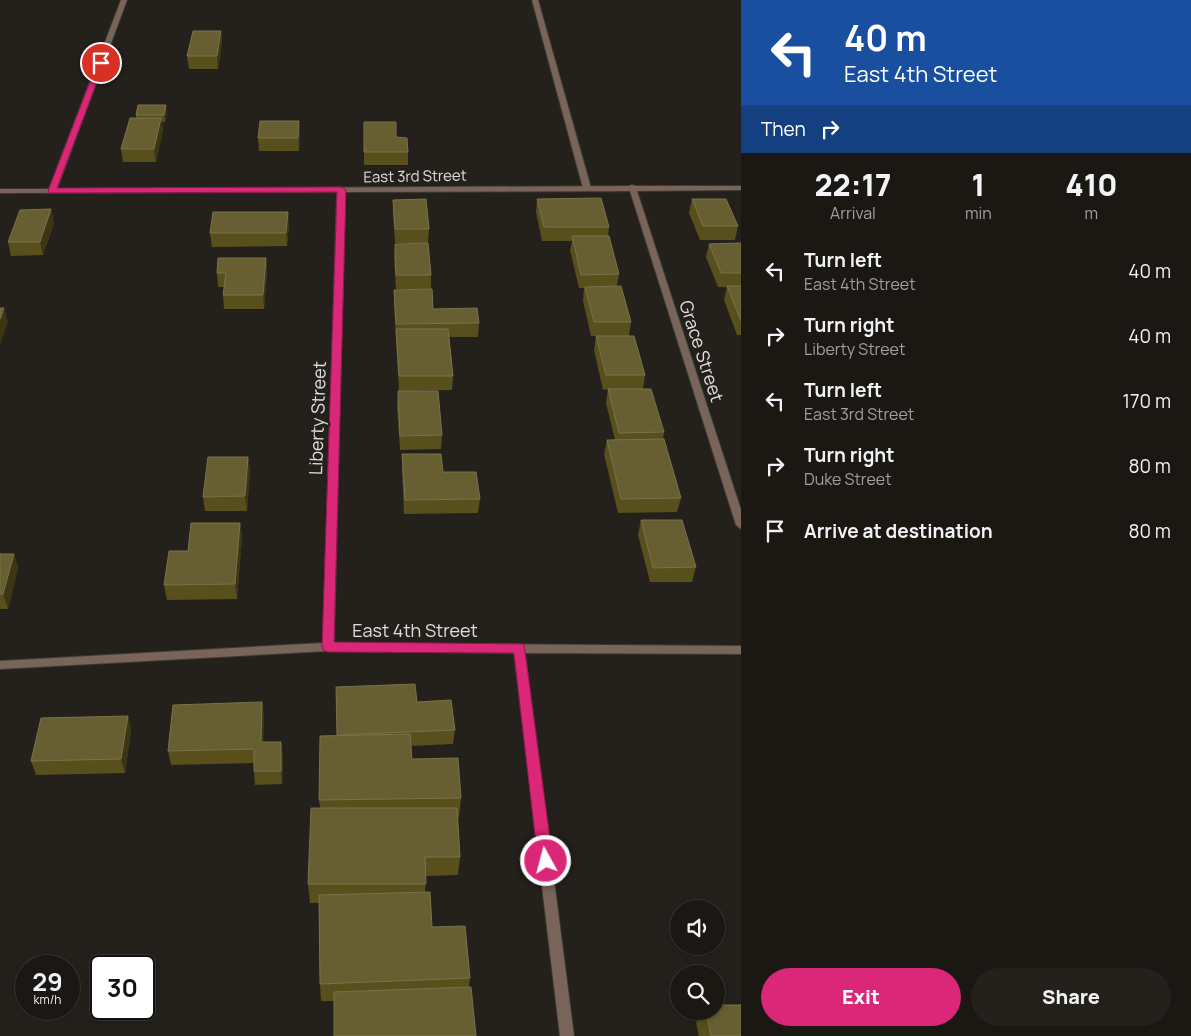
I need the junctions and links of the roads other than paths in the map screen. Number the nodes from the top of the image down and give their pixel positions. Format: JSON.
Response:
{"nodes":[{"id":1,"x":124,"y":0,"type":"edge"},
{"id":2,"x":535,"y":0,"type":"edge"},
{"id":3,"x":632,"y":187,"type":"junction"},
{"id":4,"x":587,"y":188,"type":"junction"},
{"id":5,"x":741,"y":188,"type":"edge"},
{"id":6,"x":341,"y":190,"type":"junction"},
{"id":7,"x":0,"y":191,"type":"edge"},
{"id":8,"x":52,"y":191,"type":"junction"},
{"id":9,"x":741,"y":525,"type":"edge"},
{"id":10,"x":328,"y":647,"type":"junction"},
{"id":11,"x":520,"y":648,"type":"junction"},
{"id":12,"x":741,"y":650,"type":"edge"},
{"id":13,"x":0,"y":665,"type":"edge"},
{"id":14,"x":567,"y":1036,"type":"edge"}],
"edges":[{"from":1,"to":8,"type":"street"},
{"from":2,"to":4,"type":"street"},
{"from":3,"to":4,"type":"street","name":"East 3rd Street"},
{"from":3,"to":5,"type":"street","name":"East 3rd Street"},
{"from":3,"to":9,"type":"street","name":"Grace Street"},
{"from":4,"to":6,"type":"street","name":"East 3rd Street"},
{"from":6,"to":8,"type":"street","name":"East 3rd Street"},
{"from":6,"to":10,"type":"street","name":"Liberty Street"},
{"from":7,"to":8,"type":"street","name":"East 3rd Street"},
{"from":10,"to":11,"type":"street","name":"East 4th Street"},
{"from":10,"to":13,"type":"street","name":"East 4th Street"},
{"from":11,"to":12,"type":"street","name":"East 4th Street"},
{"from":11,"to":14,"type":"street"}]}
